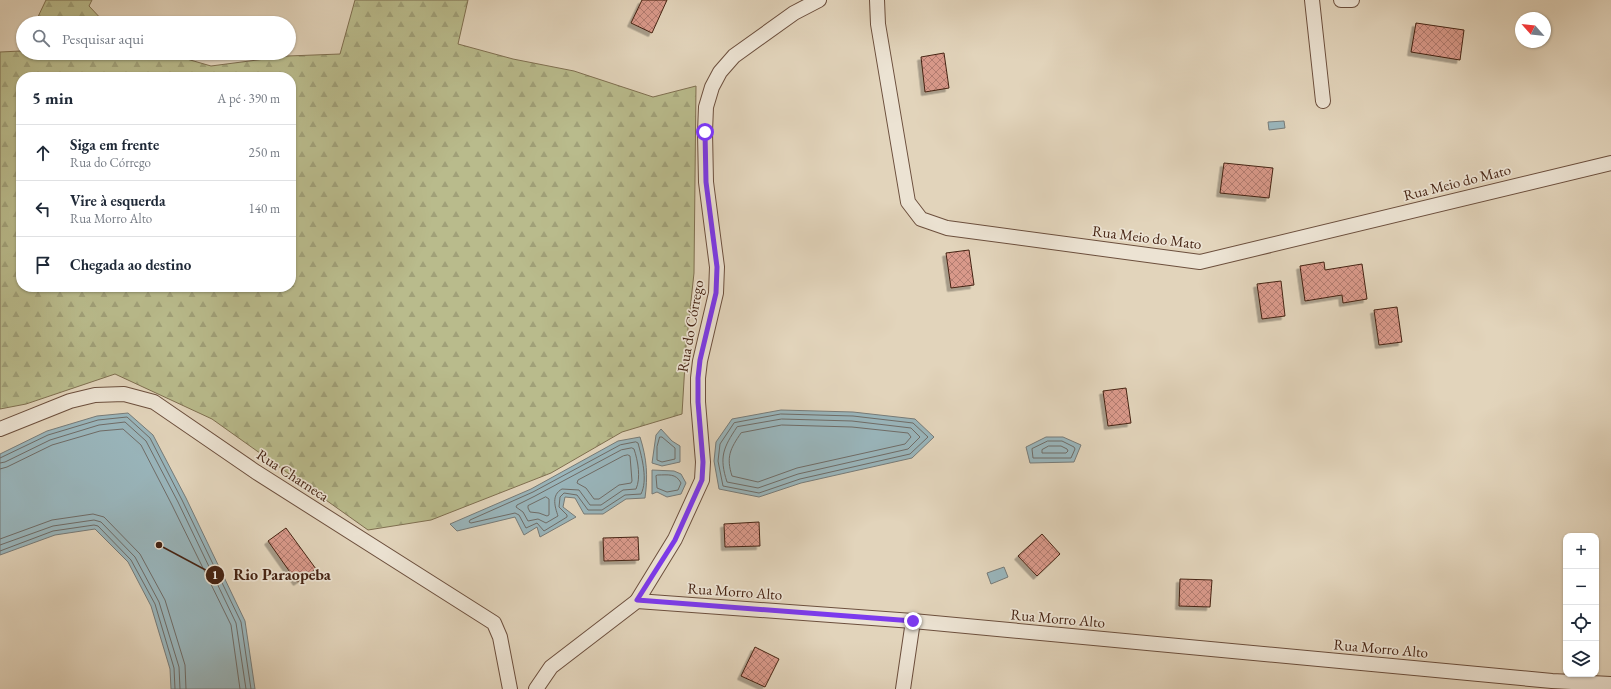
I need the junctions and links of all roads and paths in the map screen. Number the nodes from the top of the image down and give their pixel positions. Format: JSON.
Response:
{"nodes":[{"id":1,"x":819,"y":0,"type":"edge"},
{"id":2,"x":877,"y":0,"type":"edge"},
{"id":3,"x":1312,"y":0,"type":"edge"},
{"id":4,"x":1341,"y":0,"type":"edge"},
{"id":5,"x":1352,"y":0,"type":"edge"},
{"id":6,"x":1324,"y":101,"type":"dead end"},
{"id":7,"x":1611,"y":162,"type":"edge"},
{"id":8,"x":0,"y":430,"type":"edge"},
{"id":9,"x":637,"y":600,"type":"junction"},
{"id":10,"x":913,"y":621,"type":"junction"},
{"id":11,"x":1611,"y":684,"type":"edge"},
{"id":12,"x":510,"y":689,"type":"edge"},
{"id":13,"x":536,"y":689,"type":"edge"},
{"id":14,"x":903,"y":689,"type":"edge"}],
"edges":[{"from":1,"to":9,"type":"street","name":"Rua do Córrego"},
{"from":2,"to":7,"type":"street","name":"Rua Meio do Mato"},
{"from":3,"to":6,"type":"street"},
{"from":4,"to":5,"type":"street"},
{"from":8,"to":12,"type":"street","name":"Rua Charneca"},
{"from":9,"to":10,"type":"street","name":"Rua Morro Alto"},
{"from":9,"to":13,"type":"street"},
{"from":10,"to":11,"type":"street","name":"Rua Morro Alto"},
{"from":10,"to":14,"type":"street"}]}
